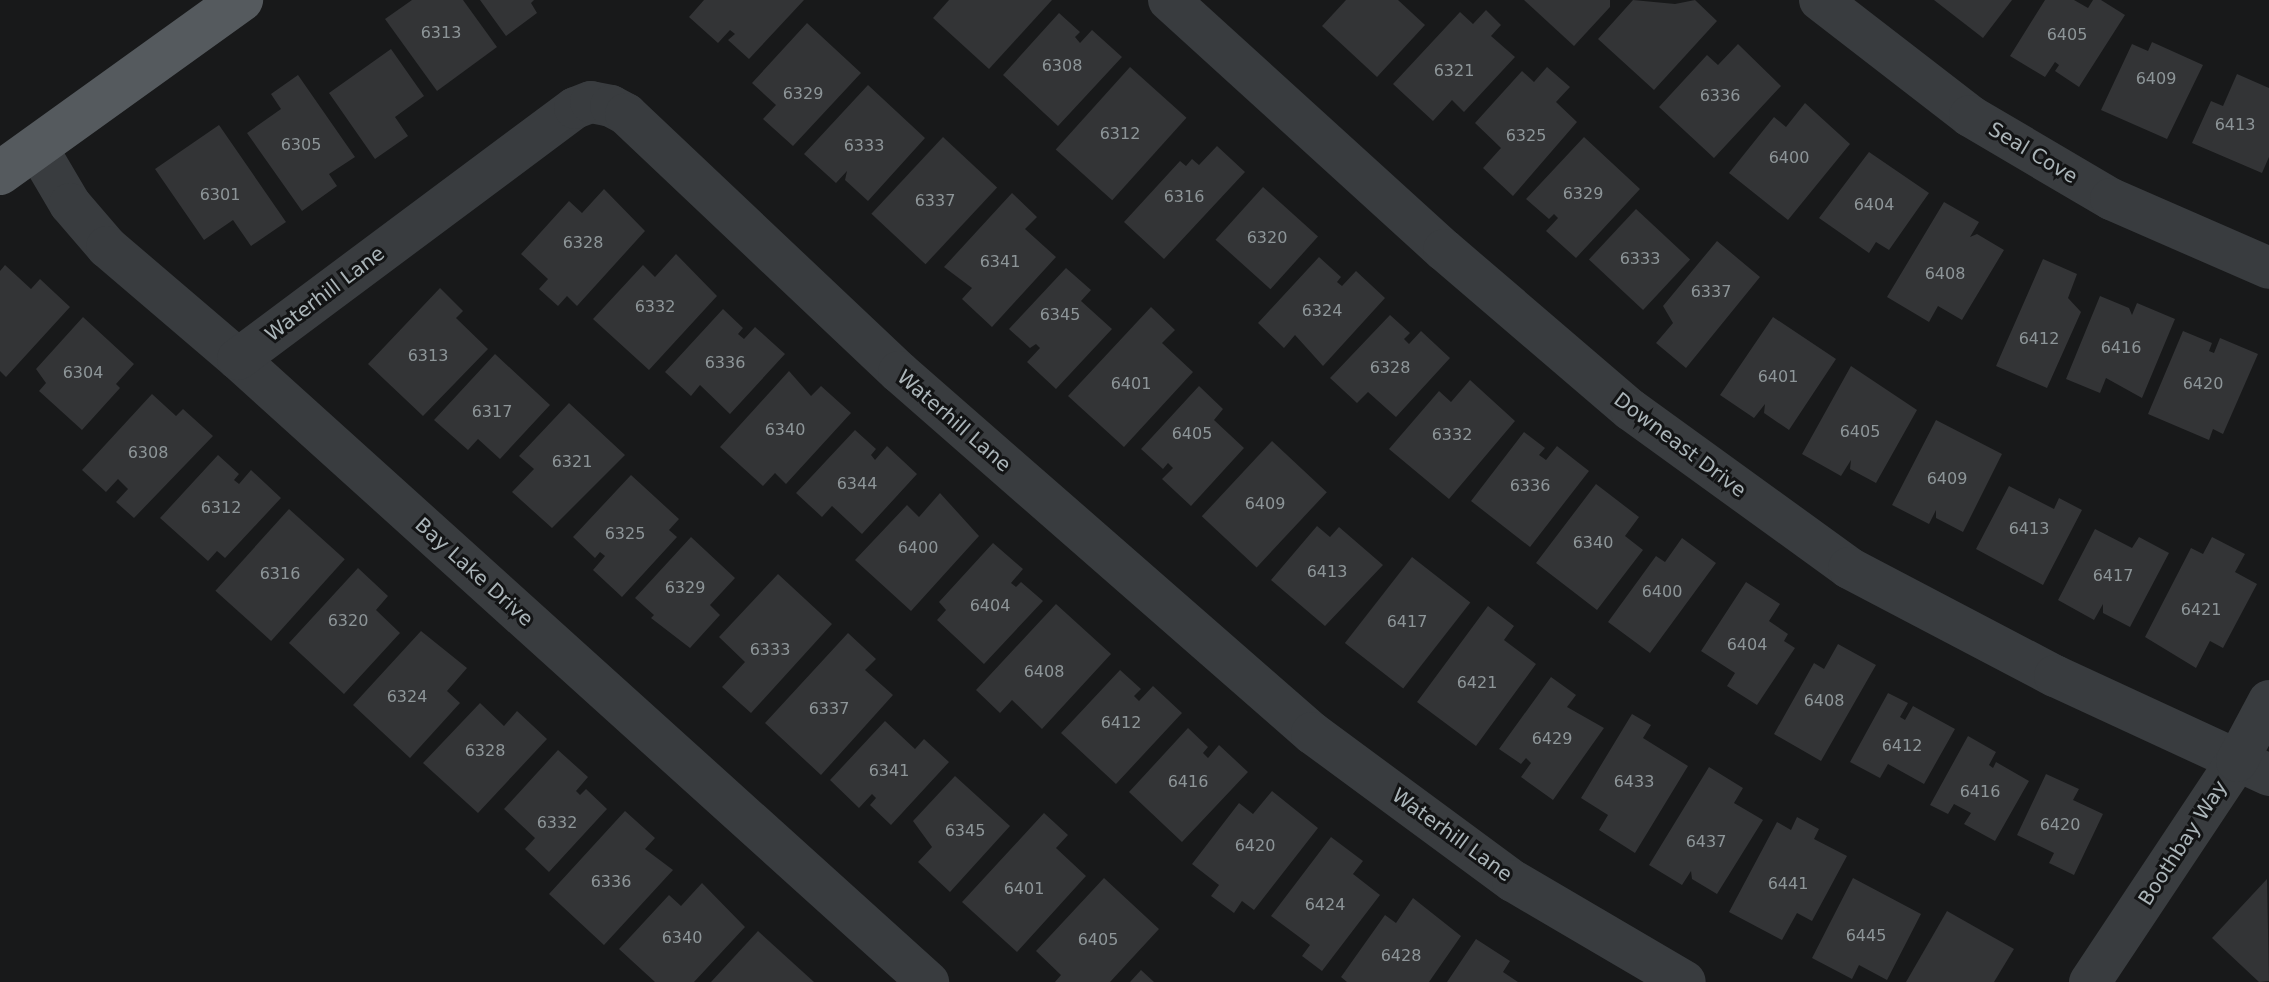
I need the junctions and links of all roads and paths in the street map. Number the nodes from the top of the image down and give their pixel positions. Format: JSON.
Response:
{"nodes":[{"id":1,"x":241,"y":0,"type":"edge"},
{"id":2,"x":1169,"y":0,"type":"edge"},
{"id":3,"x":1820,"y":0,"type":"edge"},
{"id":4,"x":37,"y":148,"type":"junction"},
{"id":5,"x":0,"y":173,"type":"edge"},
{"id":6,"x":2269,"y":268,"type":"edge"},
{"id":7,"x":238,"y":359,"type":"junction"},
{"id":8,"x":2269,"y":701,"type":"edge"},
{"id":9,"x":2253,"y":768,"type":"edge"},
{"id":10,"x":928,"y":982,"type":"edge"},
{"id":11,"x":1685,"y":982,"type":"edge"},
{"id":12,"x":2090,"y":982,"type":"edge"}],
"edges":[{"from":1,"to":4,"type":"main road"},
{"from":2,"to":9,"type":"street","name":"Downeast Drive"},
{"from":3,"to":6,"type":"street","name":"Seal Cove"},
{"from":4,"to":5,"type":"main road"},
{"from":4,"to":7,"type":"street","name":"Bay Lake Drive"},
{"from":7,"to":10,"type":"street","name":"Bay Lake Drive"},
{"from":7,"to":11,"type":"street","name":"Waterhill Lane"},
{"from":8,"to":9,"type":"street","name":"Boothbay Way"},
{"from":9,"to":12,"type":"street","name":"Boothbay Way"}]}
